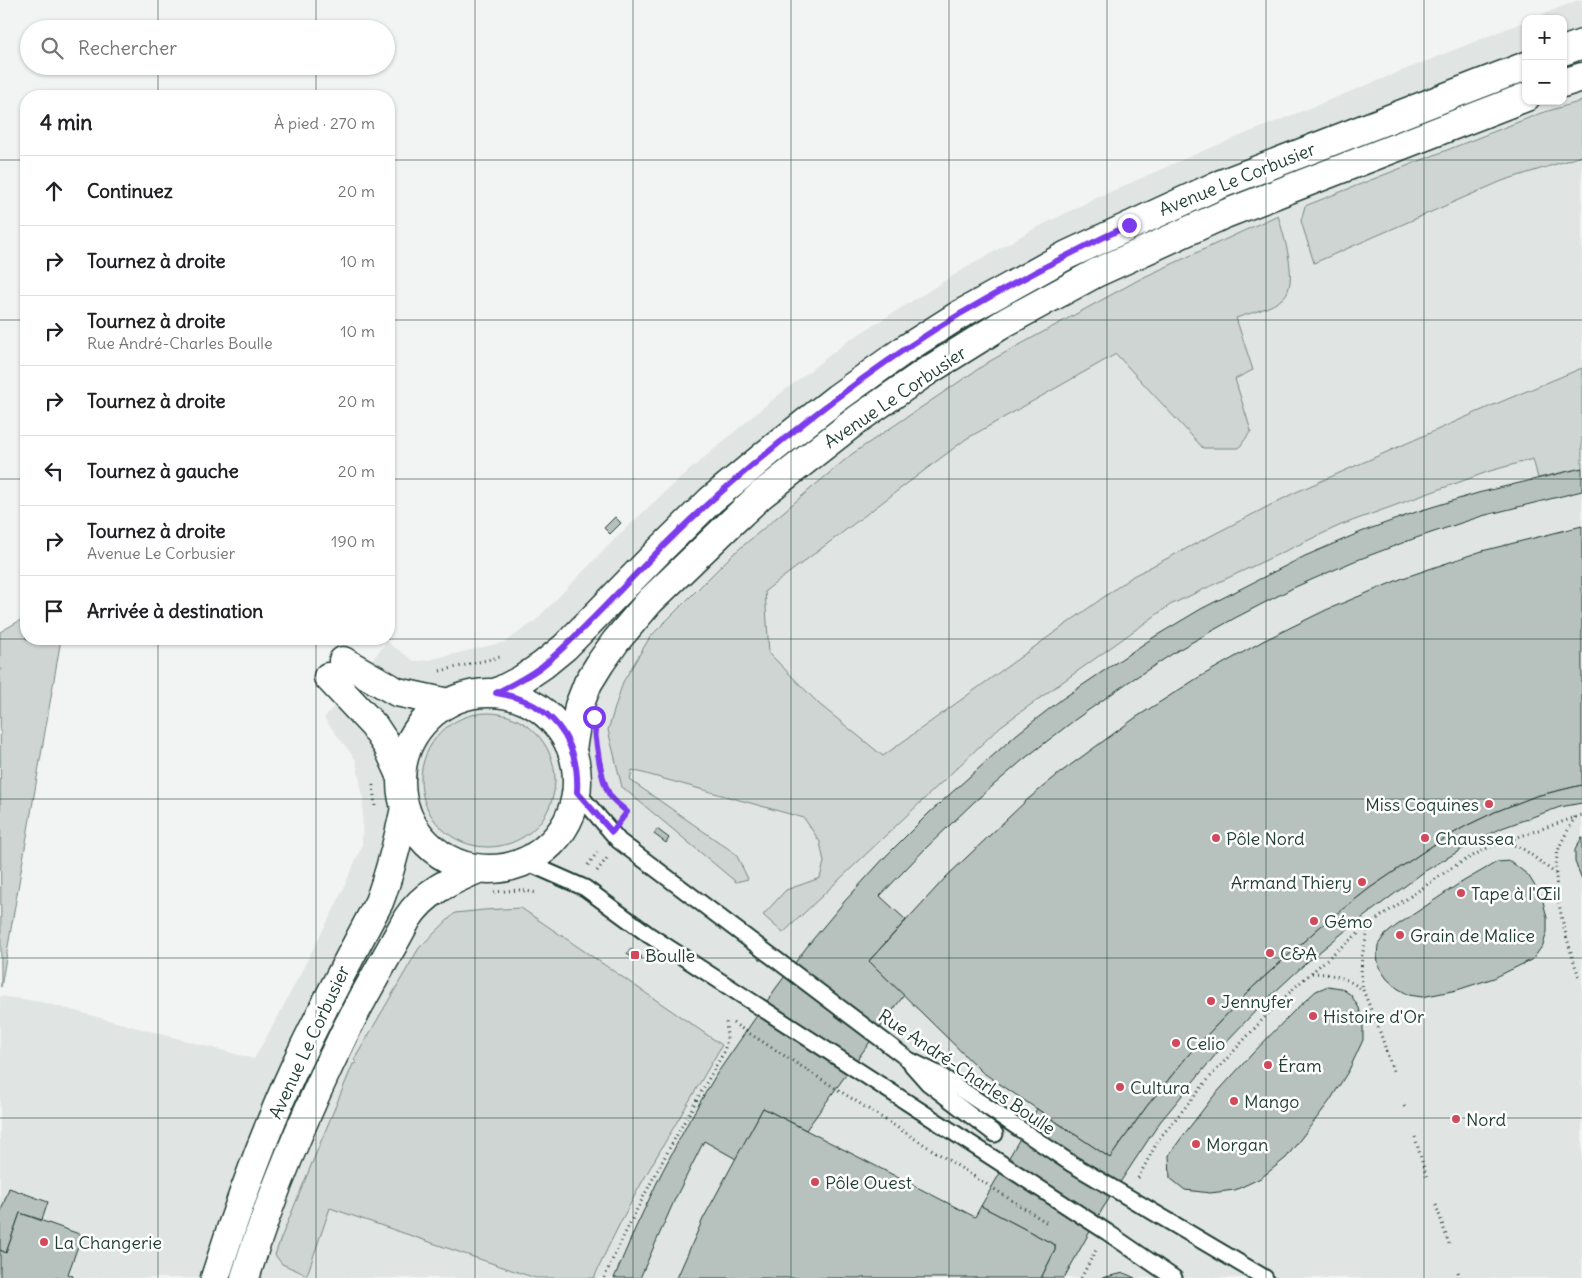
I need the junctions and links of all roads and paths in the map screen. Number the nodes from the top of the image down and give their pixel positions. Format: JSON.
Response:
{"nodes":[{"id":1,"x":1582,"y":44,"type":"edge"},
{"id":2,"x":1567,"y":50,"type":"edge"},
{"id":3,"x":1522,"y":68,"type":"edge"},
{"id":4,"x":1582,"y":76,"type":"edge"},
{"id":5,"x":1567,"y":82,"type":"edge"},
{"id":6,"x":1522,"y":99,"type":"edge"},
{"id":7,"x":496,"y":693,"type":"junction"},
{"id":8,"x":448,"y":703,"type":"junction"},
{"id":9,"x":572,"y":749,"type":"junction"},
{"id":10,"x":598,"y":752,"type":"dead end"},
{"id":11,"x":401,"y":775,"type":"junction"},
{"id":12,"x":577,"y":792,"type":"junction"},
{"id":13,"x":608,"y":793,"type":"dead end"},
{"id":14,"x":405,"y":808,"type":"junction"},
{"id":15,"x":1582,"y":815,"type":"edge"},
{"id":16,"x":1576,"y":817,"type":"junction"},
{"id":17,"x":612,"y":832,"type":"junction"},
{"id":18,"x":1505,"y":841,"type":"junction"},
{"id":19,"x":608,"y":856,"type":"dead end"},
{"id":20,"x":526,"y":862,"type":"junction"},
{"id":21,"x":1556,"y":875,"type":"junction"},
{"id":22,"x":594,"y":876,"type":"dead end"},
{"id":23,"x":482,"y":881,"type":"junction"},
{"id":24,"x":575,"y":884,"type":"junction"},
{"id":25,"x":541,"y":893,"type":"dead end"},
{"id":26,"x":1369,"y":926,"type":"junction"},
{"id":27,"x":1312,"y":973,"type":"junction"},
{"id":28,"x":1579,"y":977,"type":"dead end"},
{"id":29,"x":1364,"y":990,"type":"junction"},
{"id":30,"x":726,"y":1019,"type":"dead end"},
{"id":31,"x":733,"y":1023,"type":"dead end"},
{"id":32,"x":909,"y":1060,"type":"junction"},
{"id":33,"x":1394,"y":1074,"type":"dead end"},
{"id":34,"x":995,"y":1134,"type":"dead end"},
{"id":35,"x":1414,"y":1137,"type":"dead end"},
{"id":36,"x":1428,"y":1179,"type":"dead end"},
{"id":37,"x":1135,"y":1183,"type":"dead end"},
{"id":38,"x":1436,"y":1205,"type":"dead end"},
{"id":39,"x":1053,"y":1226,"type":"dead end"},
{"id":40,"x":1450,"y":1247,"type":"dead end"},
{"id":41,"x":1097,"y":1248,"type":"dead end"},
{"id":42,"x":1458,"y":1272,"type":"dead end"},
{"id":43,"x":215,"y":1278,"type":"edge"},
{"id":44,"x":245,"y":1278,"type":"edge"},
{"id":45,"x":604,"y":1278,"type":"edge"},
{"id":46,"x":1082,"y":1278,"type":"edge"},
{"id":47,"x":1174,"y":1278,"type":"edge"},
{"id":48,"x":1265,"y":1278,"type":"edge"},
{"id":49,"x":1460,"y":1278,"type":"edge"}],
"edges":[{"from":1,"to":2,"type":"street"},
{"from":3,"to":7,"type":"street","name":"Avenue Le Corbusier"},
{"from":4,"to":5,"type":"street"},
{"from":6,"to":9,"type":"street","name":"Avenue Le Corbusier"},
{"from":7,"to":8,"type":"street"},
{"from":7,"to":9,"type":"street"},
{"from":8,"to":11,"type":"street"},
{"from":8,"to":11,"type":"street"},
{"from":9,"to":12,"type":"street"},
{"from":10,"to":13,"type":"path"},
{"from":11,"to":14,"type":"street"},
{"from":12,"to":17,"type":"lane","name":"Rue André-Charles Boulle"},
{"from":12,"to":20,"type":"street"},
{"from":14,"to":23,"type":"street"},
{"from":14,"to":43,"type":"street","name":"Avenue Le Corbusier"},
{"from":15,"to":16,"type":"path"},
{"from":16,"to":18,"type":"path"},
{"from":16,"to":21,"type":"path"},
{"from":17,"to":24,"type":"path"},
{"from":17,"to":32,"type":"lane","name":"Rue André-Charles Boulle"},
{"from":18,"to":21,"type":"path"},
{"from":18,"to":26,"type":"path"},
{"from":19,"to":22,"type":"path"},
{"from":20,"to":23,"type":"street"},
{"from":20,"to":24,"type":"lane"},
{"from":21,"to":28,"type":"path"},
{"from":23,"to":25,"type":"path"},
{"from":23,"to":44,"type":"street","name":"Avenue Le Corbusier"},
{"from":24,"to":47,"type":"lane"},
{"from":26,"to":27,"type":"path"},
{"from":26,"to":29,"type":"path"},
{"from":27,"to":29,"type":"path"},
{"from":27,"to":37,"type":"path"},
{"from":29,"to":33,"type":"path"},
{"from":30,"to":45,"type":"path"},
{"from":31,"to":39,"type":"path"},
{"from":32,"to":34,"type":"lane"},
{"from":32,"to":48,"type":"lane","name":"Rue André-Charles Boulle"},
{"from":35,"to":36,"type":"path"},
{"from":38,"to":40,"type":"path"},
{"from":41,"to":46,"type":"path"},
{"from":42,"to":49,"type":"path"}]}
